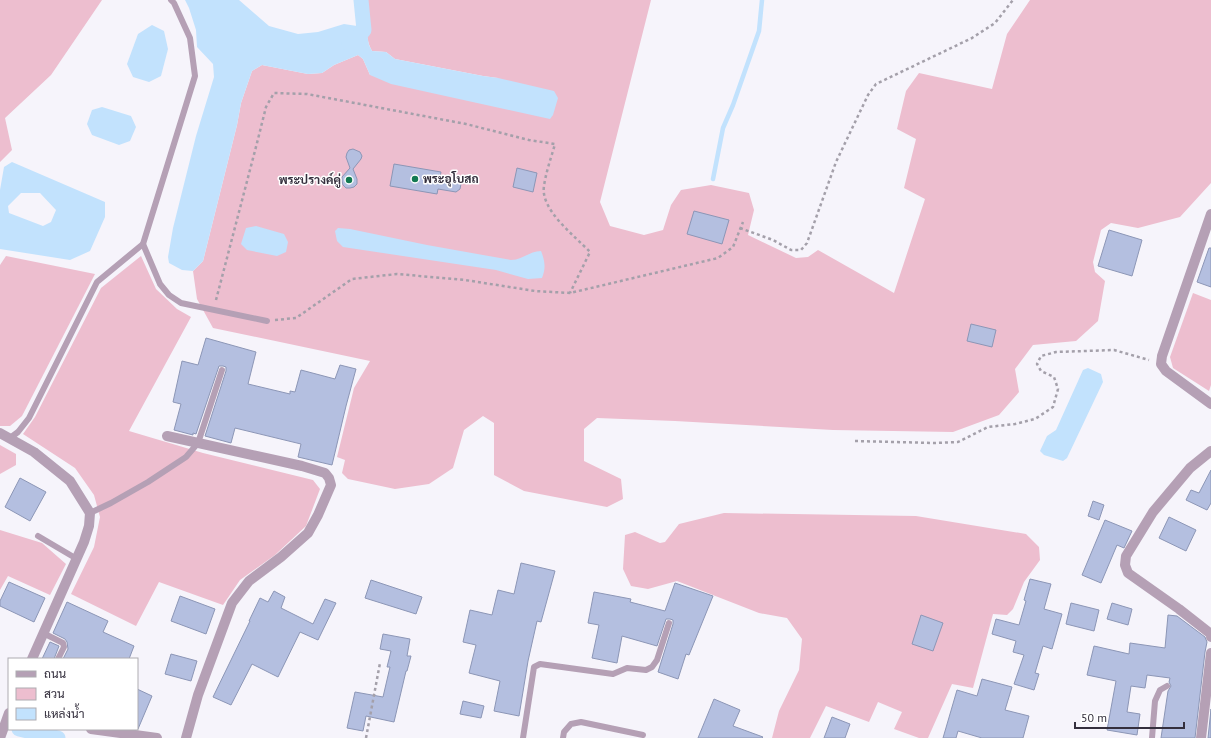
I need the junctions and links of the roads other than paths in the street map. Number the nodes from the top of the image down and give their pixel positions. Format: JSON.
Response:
{"nodes":[{"id":1,"x":171,"y":0,"type":"edge"},
{"id":2,"x":1211,"y":214,"type":"edge"},
{"id":3,"x":143,"y":244,"type":"junction"},
{"id":4,"x":267,"y":321,"type":"road end"},
{"id":5,"x":222,"y":370,"type":"dead end"},
{"id":6,"x":1211,"y":404,"type":"edge"},
{"id":7,"x":0,"y":433,"type":"edge"},
{"id":8,"x":167,"y":436,"type":"dead end"},
{"id":9,"x":10,"y":438,"type":"junction"},
{"id":10,"x":198,"y":443,"type":"junction"},
{"id":11,"x":1211,"y":451,"type":"edge"},
{"id":12,"x":90,"y":512,"type":"junction"},
{"id":13,"x":38,"y":536,"type":"dead end"},
{"id":14,"x":77,"y":559,"type":"junction"},
{"id":15,"x":669,"y":623,"type":"dead end"},
{"id":16,"x":43,"y":634,"type":"junction"},
{"id":17,"x":1211,"y":637,"type":"edge"},
{"id":18,"x":1211,"y":653,"type":"edge"},
{"id":19,"x":32,"y":658,"type":"edge"},
{"id":20,"x":58,"y":658,"type":"edge"},
{"id":21,"x":1167,"y":686,"type":"dead end"},
{"id":22,"x":8,"y":716,"type":"edge"},
{"id":23,"x":98,"y":730,"type":"edge"},
{"id":24,"x":643,"y":735,"type":"dead end"},
{"id":25,"x":0,"y":738,"type":"edge"},
{"id":26,"x":157,"y":738,"type":"edge"},
{"id":27,"x":186,"y":738,"type":"edge"},
{"id":28,"x":523,"y":738,"type":"edge"},
{"id":29,"x":563,"y":738,"type":"edge"},
{"id":30,"x":1152,"y":738,"type":"edge"},
{"id":31,"x":1201,"y":738,"type":"edge"}],
"edges":[{"from":1,"to":3,"type":"lane"},
{"from":2,"to":6,"type":"street"},
{"from":3,"to":4,"type":"lane"},
{"from":3,"to":9,"type":"lane"},
{"from":5,"to":10,"type":"lane"},
{"from":7,"to":9,"type":"street"},
{"from":8,"to":10,"type":"street"},
{"from":9,"to":12,"type":"street"},
{"from":10,"to":12,"type":"lane"},
{"from":10,"to":27,"type":"street"},
{"from":11,"to":17,"type":"street"},
{"from":12,"to":14,"type":"street"},
{"from":13,"to":14,"type":"lane"},
{"from":14,"to":16,"type":"street"},
{"from":15,"to":28,"type":"lane"},
{"from":16,"to":19,"type":"street"},
{"from":16,"to":20,"type":"lane"},
{"from":18,"to":31,"type":"street"},
{"from":21,"to":30,"type":"lane"},
{"from":22,"to":25,"type":"street"},
{"from":23,"to":26,"type":"street"},
{"from":24,"to":29,"type":"lane"}]}
